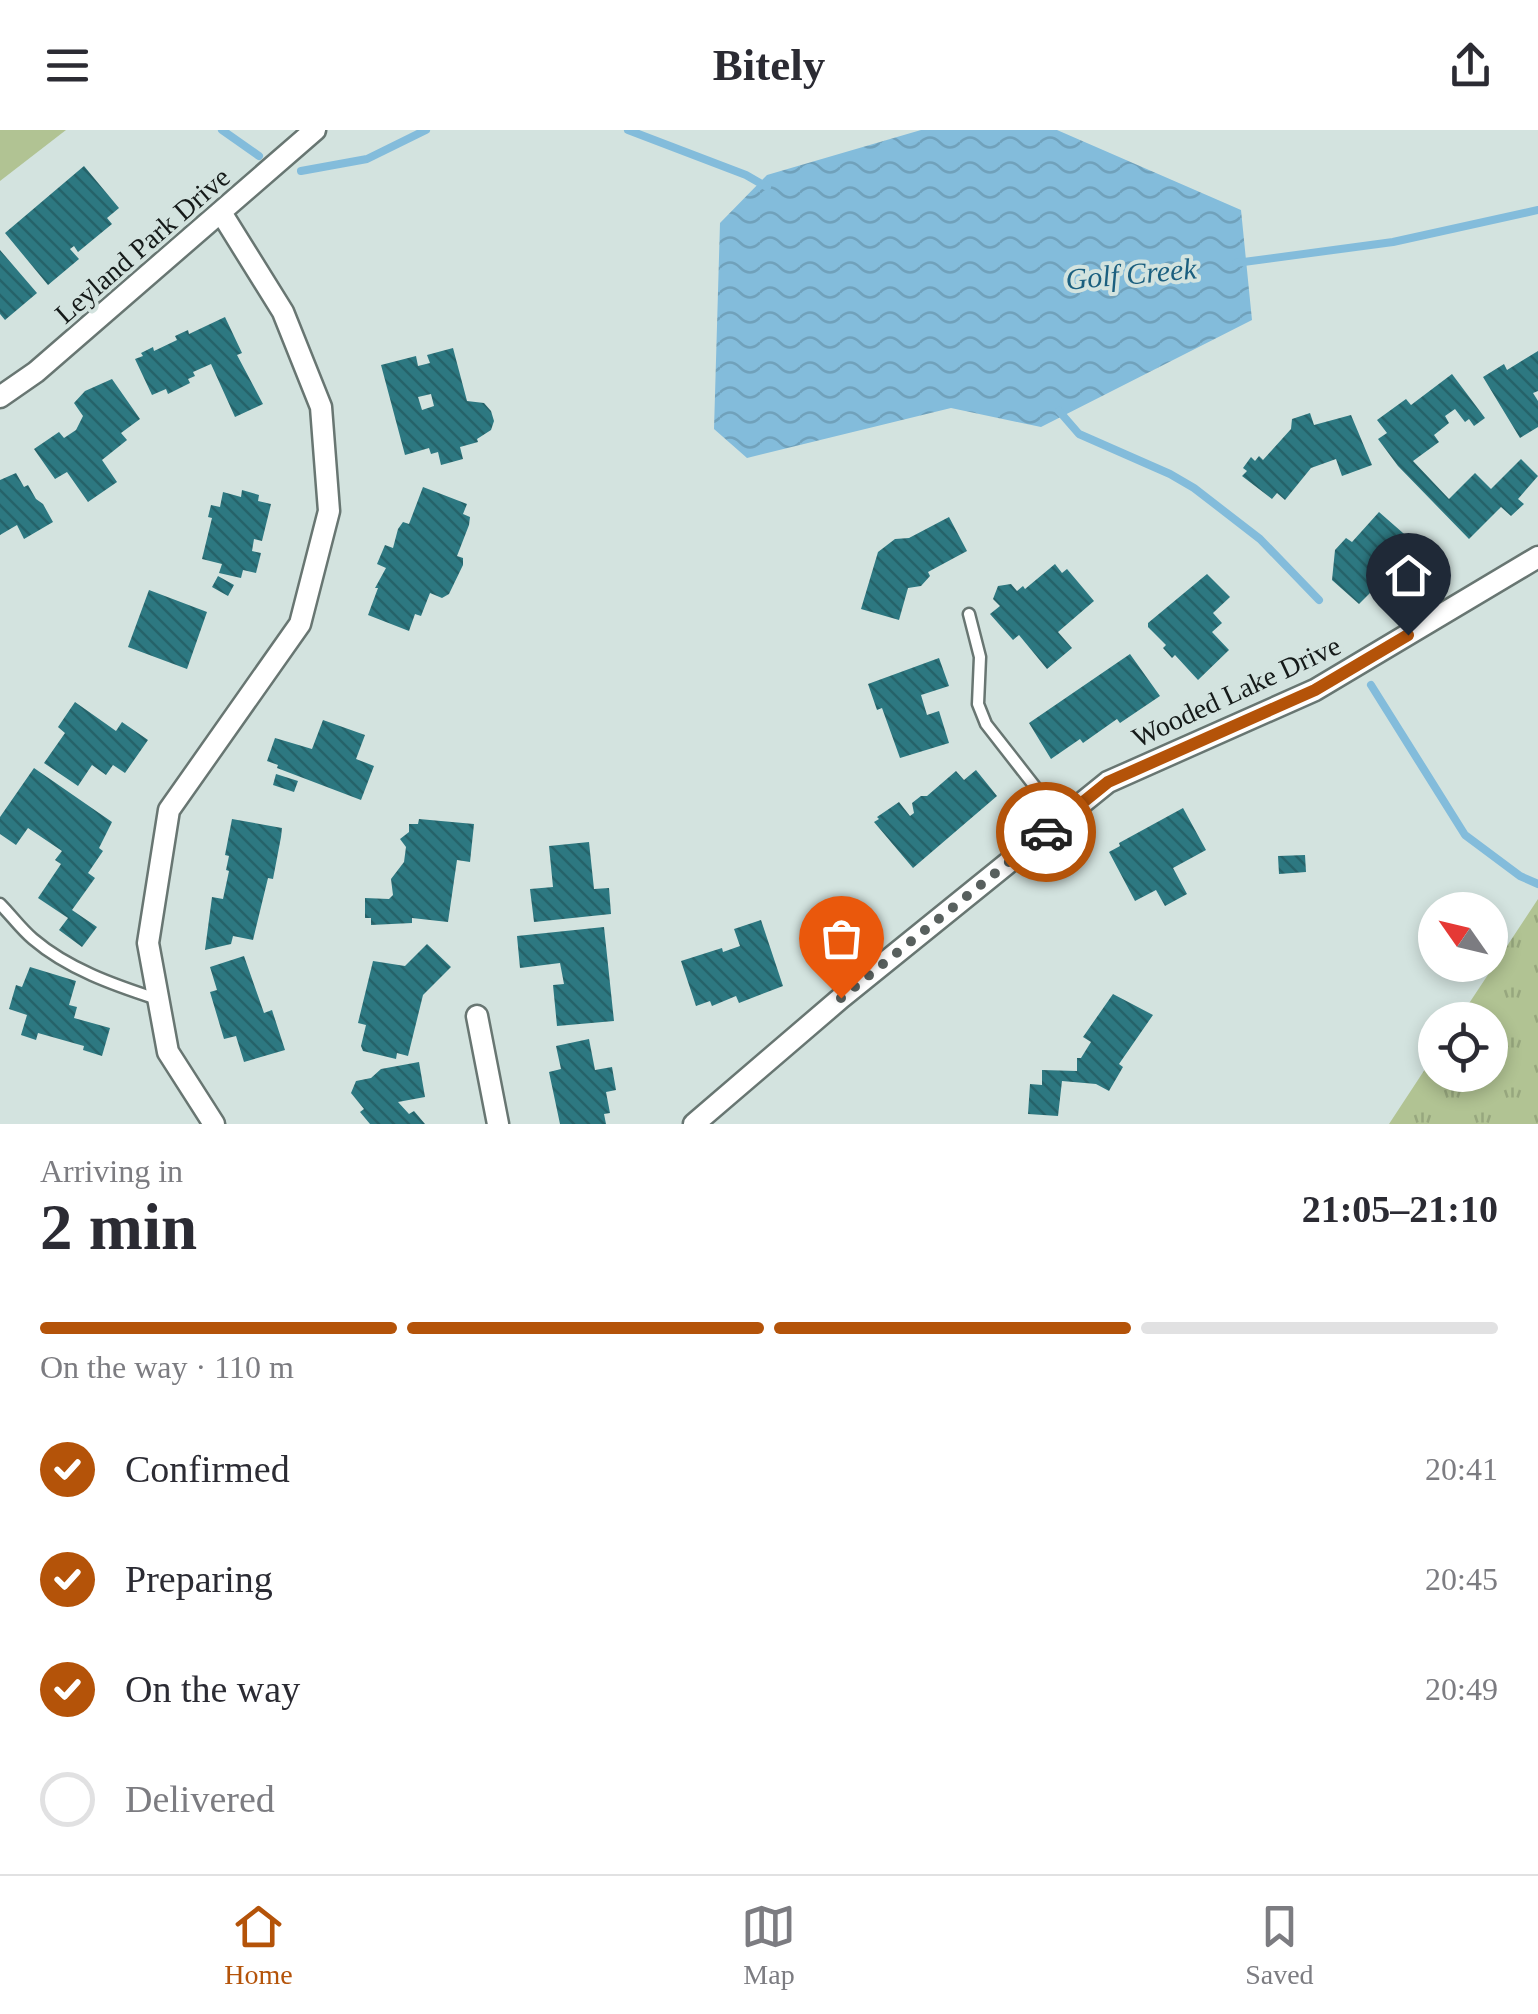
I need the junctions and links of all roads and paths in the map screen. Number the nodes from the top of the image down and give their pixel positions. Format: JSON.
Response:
{"nodes":[{"id":1,"x":315,"y":130,"type":"edge"},
{"id":2,"x":222,"y":214,"type":"junction"},
{"id":3,"x":0,"y":397,"type":"edge"},
{"id":4,"x":1538,"y":557,"type":"edge"},
{"id":5,"x":970,"y":614,"type":"dead end"},
{"id":6,"x":1061,"y":820,"type":"junction"},
{"id":7,"x":0,"y":904,"type":"edge"},
{"id":8,"x":158,"y":999,"type":"junction"},
{"id":9,"x":477,"y":1016,"type":"dead end"},
{"id":10,"x":214,"y":1124,"type":"edge"},
{"id":11,"x":498,"y":1124,"type":"edge"},
{"id":12,"x":694,"y":1124,"type":"edge"}],
"edges":[{"from":1,"to":2,"type":"street","name":"Leyland Park Drive"},
{"from":2,"to":3,"type":"street","name":"Leyland Park Drive"},
{"from":2,"to":8,"type":"street"},
{"from":4,"to":6,"type":"street","name":"Wooded Lake Drive"},
{"from":5,"to":6,"type":"lane"},
{"from":6,"to":12,"type":"street","name":"Wooded Lake Drive"},
{"from":7,"to":8,"type":"lane"},
{"from":8,"to":10,"type":"street"},
{"from":9,"to":11,"type":"street"}]}
